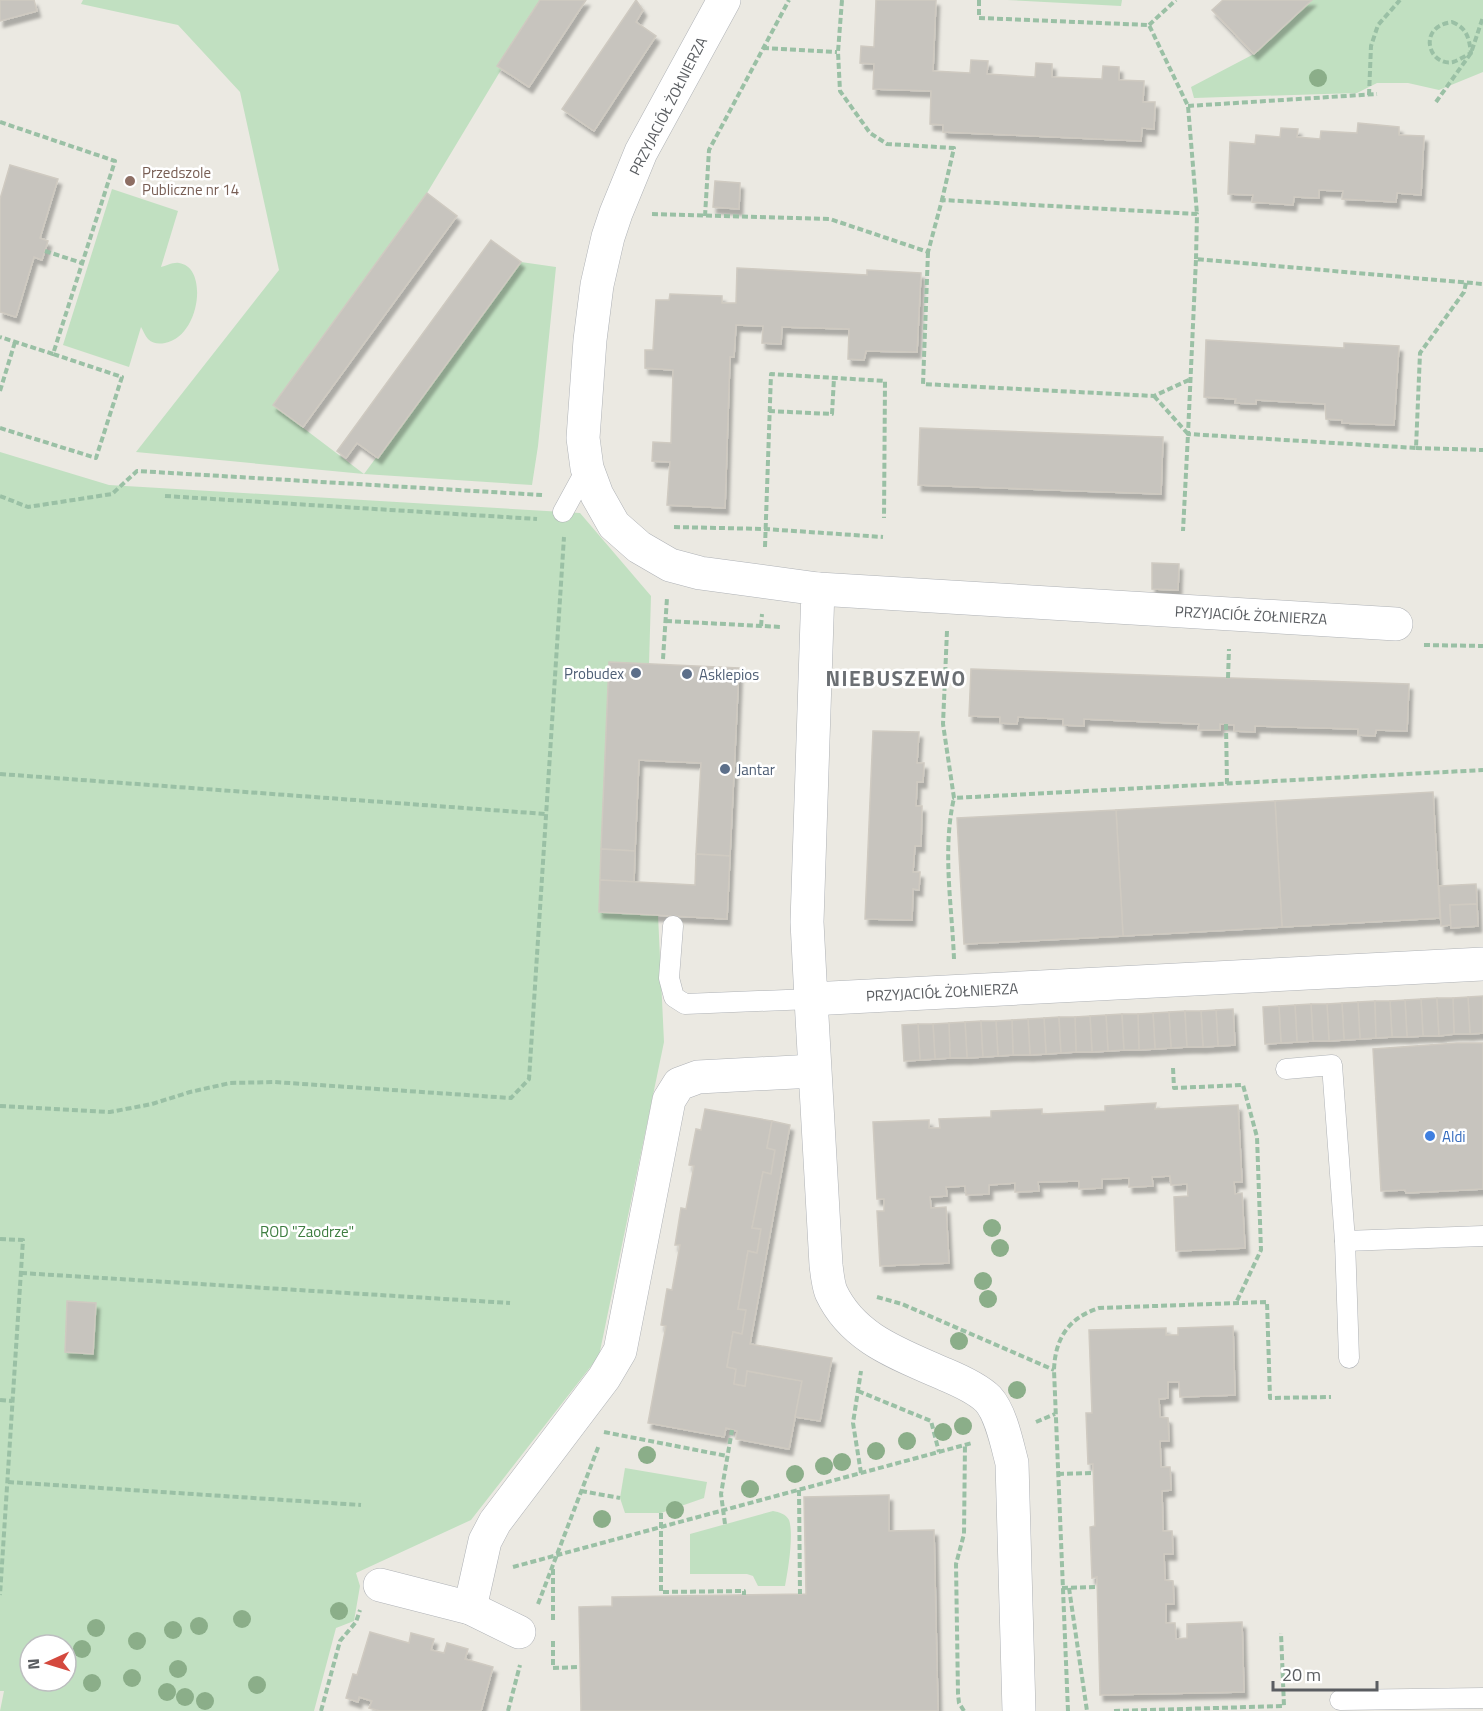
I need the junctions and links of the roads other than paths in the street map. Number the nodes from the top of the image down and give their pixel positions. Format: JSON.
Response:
{"nodes":[{"id":1,"x":724,"y":0,"type":"edge"},
{"id":2,"x":587,"y":468,"type":"junction"},
{"id":3,"x":564,"y":510,"type":"road end"},
{"id":4,"x":818,"y":589,"type":"junction"},
{"id":5,"x":1396,"y":624,"type":"dead end"},
{"id":6,"x":673,"y":926,"type":"dead end"},
{"id":7,"x":1483,"y":964,"type":"edge"},
{"id":8,"x":811,"y":999,"type":"junction"},
{"id":9,"x":1286,"y":1069,"type":"dead end"},
{"id":10,"x":814,"y":1071,"type":"junction"},
{"id":11,"x":1483,"y":1236,"type":"edge"},
{"id":12,"x":1345,"y":1241,"type":"junction"},
{"id":13,"x":1349,"y":1358,"type":"dead end"},
{"id":14,"x":380,"y":1585,"type":"road end"},
{"id":15,"x":471,"y":1608,"type":"junction"},
{"id":16,"x":528,"y":1620,"type":"road end"},
{"id":17,"x":1483,"y":1698,"type":"edge"},
{"id":18,"x":1341,"y":1700,"type":"dead end"},
{"id":19,"x":1019,"y":1711,"type":"edge"}],
"edges":[{"from":1,"to":2,"type":"street","name":"PRZYJACIÓŁ ŻOŁNIERZA"},
{"from":2,"to":3,"type":"lane"},
{"from":2,"to":4,"type":"street","name":"PRZYJACIÓŁ ŻOŁNIERZA"},
{"from":4,"to":5,"type":"street","name":"PRZYJACIÓŁ ŻOŁNIERZA"},
{"from":4,"to":8,"type":"street"},
{"from":6,"to":8,"type":"lane"},
{"from":7,"to":8,"type":"street","name":"PRZYJACIÓŁ ŻOŁNIERZA"},
{"from":8,"to":10,"type":"street"},
{"from":9,"to":12,"type":"lane"},
{"from":10,"to":15,"type":"street"},
{"from":10,"to":19,"type":"street"},
{"from":11,"to":12,"type":"lane"},
{"from":12,"to":13,"type":"lane"},
{"from":14,"to":15,"type":"street"},
{"from":15,"to":16,"type":"street"},
{"from":17,"to":18,"type":"lane"}]}
